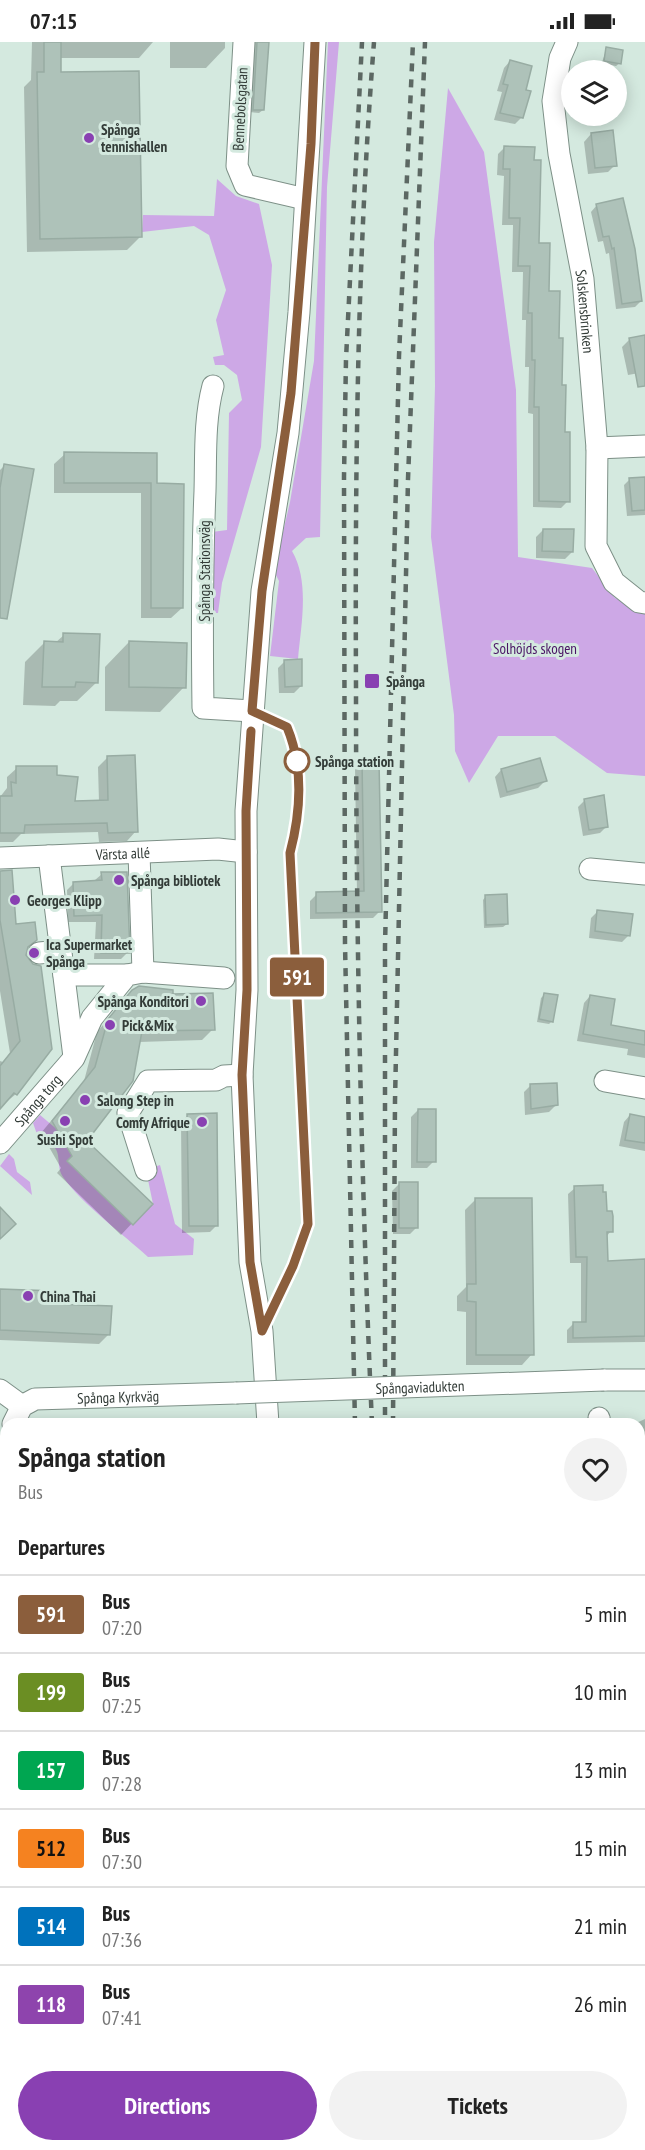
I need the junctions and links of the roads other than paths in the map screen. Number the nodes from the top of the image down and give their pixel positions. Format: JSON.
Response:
{"nodes":[{"id":1,"x":244,"y":42,"type":"edge"},
{"id":2,"x":315,"y":42,"type":"edge"},
{"id":3,"x":567,"y":42,"type":"edge"},
{"id":4,"x":305,"y":199,"type":"junction"},
{"id":5,"x":213,"y":386,"type":"dead end"},
{"id":6,"x":645,"y":446,"type":"edge"},
{"id":7,"x":597,"y":448,"type":"junction"},
{"id":8,"x":645,"y":603,"type":"edge"},
{"id":9,"x":252,"y":711,"type":"junction"},
{"id":10,"x":246,"y":852,"type":"junction"},
{"id":11,"x":139,"y":853,"type":"junction"},
{"id":12,"x":49,"y":856,"type":"junction"},
{"id":13,"x":0,"y":858,"type":"edge"},
{"id":14,"x":590,"y":869,"type":"dead end"},
{"id":15,"x":645,"y":874,"type":"edge"},
{"id":16,"x":61,"y":951,"type":"junction"},
{"id":17,"x":39,"y":953,"type":"dead end"},
{"id":18,"x":135,"y":973,"type":"junction"},
{"id":19,"x":64,"y":975,"type":"junction"},
{"id":20,"x":224,"y":978,"type":"dead end"},
{"id":21,"x":74,"y":1058,"type":"junction"},
{"id":22,"x":242,"y":1075,"type":"junction"},
{"id":23,"x":605,"y":1082,"type":"dead end"},
{"id":24,"x":645,"y":1088,"type":"edge"},
{"id":25,"x":0,"y":1143,"type":"edge"},
{"id":26,"x":146,"y":1170,"type":"dead end"},
{"id":27,"x":645,"y":1380,"type":"edge"},
{"id":28,"x":0,"y":1389,"type":"edge"},
{"id":29,"x":236,"y":1393,"type":"joint"},
{"id":30,"x":17,"y":1415,"type":"edge"},
{"id":31,"x":268,"y":1418,"type":"edge"}],
"edges":[{"from":1,"to":4,"type":"street","name":"Bennebolsgatan"},
{"from":2,"to":4,"type":"street"},
{"from":3,"to":7,"type":"street","name":"Solskensbrinken"},
{"from":4,"to":9,"type":"street"},
{"from":5,"to":9,"type":"street","name":"Spånga Stationsväg"},
{"from":6,"to":7,"type":"street"},
{"from":7,"to":8,"type":"street","name":"Solskensbrinken"},
{"from":9,"to":10,"type":"street"},
{"from":10,"to":11,"type":"street","name":"Värsta allé"},
{"from":10,"to":22,"type":"street"},
{"from":11,"to":12,"type":"street","name":"Värsta allé"},
{"from":11,"to":18,"type":"street"},
{"from":12,"to":13,"type":"street","name":"Värsta allé"},
{"from":12,"to":16,"type":"street"},
{"from":14,"to":15,"type":"street"},
{"from":16,"to":17,"type":"street"},
{"from":16,"to":19,"type":"street"},
{"from":18,"to":19,"type":"street"},
{"from":18,"to":20,"type":"street"},
{"from":18,"to":21,"type":"street","name":"Spånga torg"},
{"from":19,"to":21,"type":"street"},
{"from":21,"to":25,"type":"street","name":"Spånga torg"},
{"from":22,"to":26,"type":"street"},
{"from":22,"to":31,"type":"street"},
{"from":23,"to":24,"type":"street"},
{"from":27,"to":29,"type":"street","name":"Spångaviadukten","bridge":true},
{"from":28,"to":30,"type":"street"},
{"from":29,"to":30,"type":"street","name":"Spånga Kyrkväg"}]}
